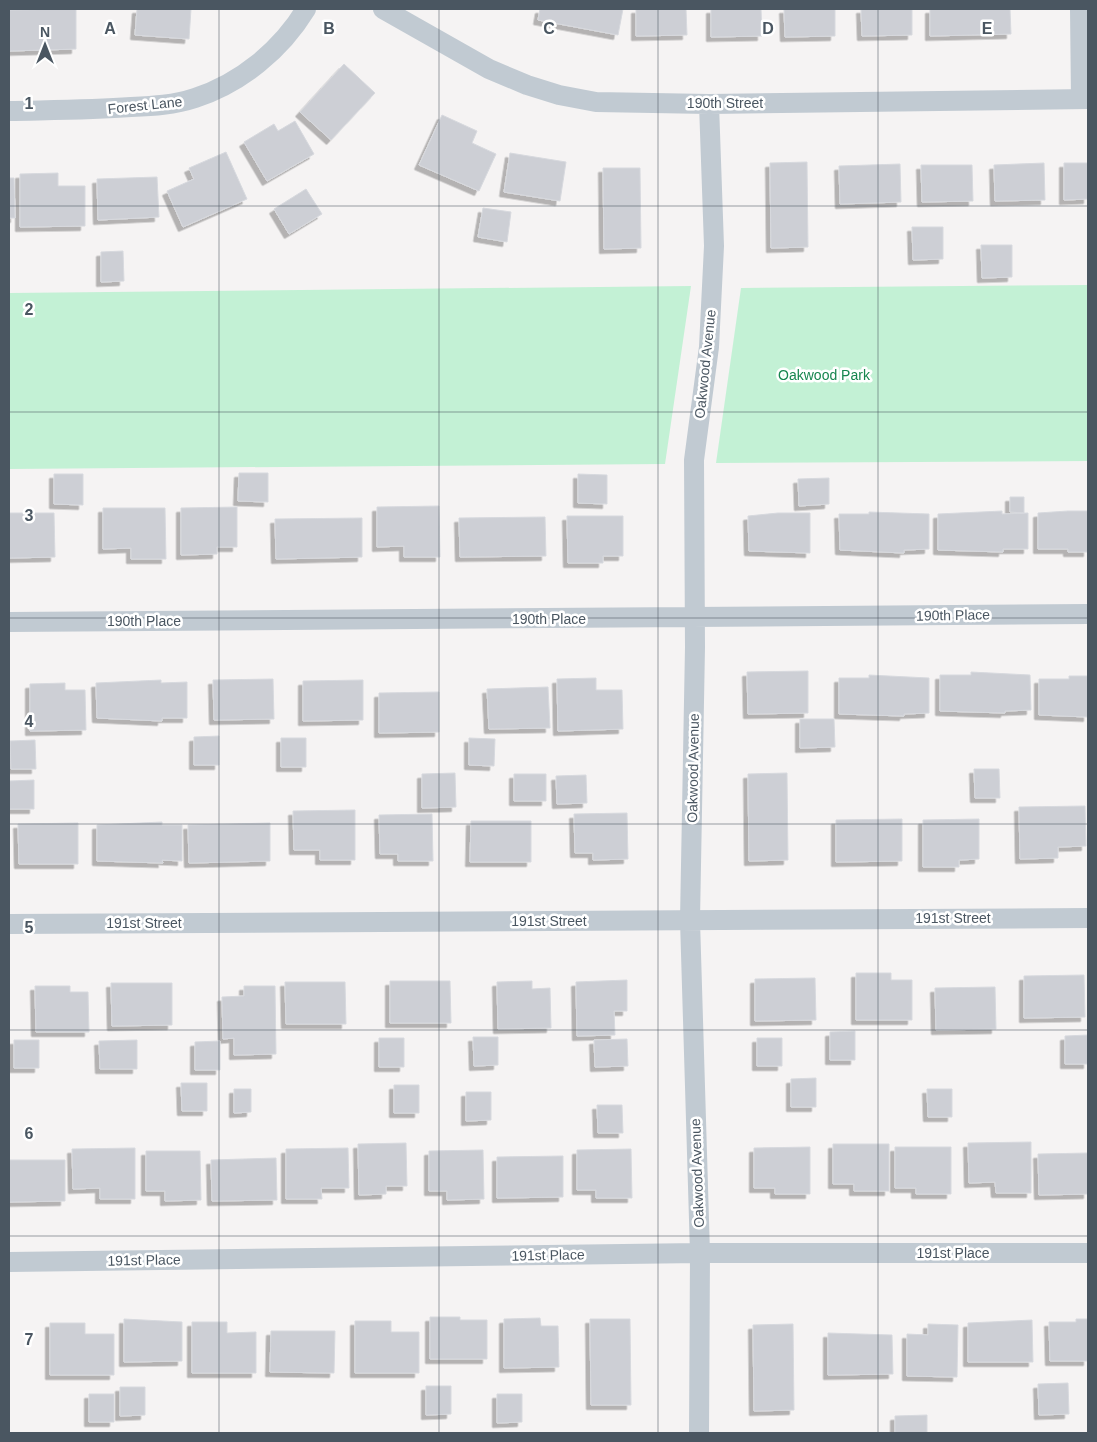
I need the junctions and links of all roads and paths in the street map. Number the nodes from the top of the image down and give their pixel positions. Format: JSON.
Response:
{"nodes":[{"id":1,"x":306,"y":9,"type":"edge"},
{"id":2,"x":383,"y":9,"type":"edge"},
{"id":3,"x":1080,"y":9,"type":"edge"},
{"id":4,"x":1085,"y":99,"type":"edge"},
{"id":5,"x":709,"y":104,"type":"junction"},
{"id":6,"x":9,"y":111,"type":"edge"},
{"id":7,"x":1088,"y":614,"type":"edge"},
{"id":8,"x":694,"y":618,"type":"junction"},
{"id":9,"x":9,"y":622,"type":"edge"},
{"id":10,"x":1088,"y":918,"type":"edge"},
{"id":11,"x":690,"y":920,"type":"junction"},
{"id":12,"x":9,"y":924,"type":"edge"},
{"id":13,"x":700,"y":1253,"type":"junction"},
{"id":14,"x":1088,"y":1253,"type":"edge"},
{"id":15,"x":9,"y":1262,"type":"edge"},
{"id":16,"x":699,"y":1433,"type":"edge"}],
"edges":[{"from":1,"to":6,"type":"street","name":"Forest Lane"},
{"from":2,"to":5,"type":"street","name":"190th Street"},
{"from":3,"to":4,"type":"street"},
{"from":4,"to":5,"type":"street","name":"190th Street"},
{"from":5,"to":8,"type":"street","name":"Oakwood Avenue"},
{"from":7,"to":8,"type":"street","name":"190th Place"},
{"from":8,"to":9,"type":"street","name":"190th Place"},
{"from":8,"to":11,"type":"street","name":"Oakwood Avenue"},
{"from":10,"to":11,"type":"street","name":"191st Street"},
{"from":11,"to":12,"type":"street","name":"191st Street"},
{"from":11,"to":13,"type":"street","name":"Oakwood Avenue"},
{"from":13,"to":14,"type":"street","name":"191st Place"},
{"from":13,"to":15,"type":"street","name":"191st Place"},
{"from":13,"to":16,"type":"street","name":"Oakwood Avenue"}]}
